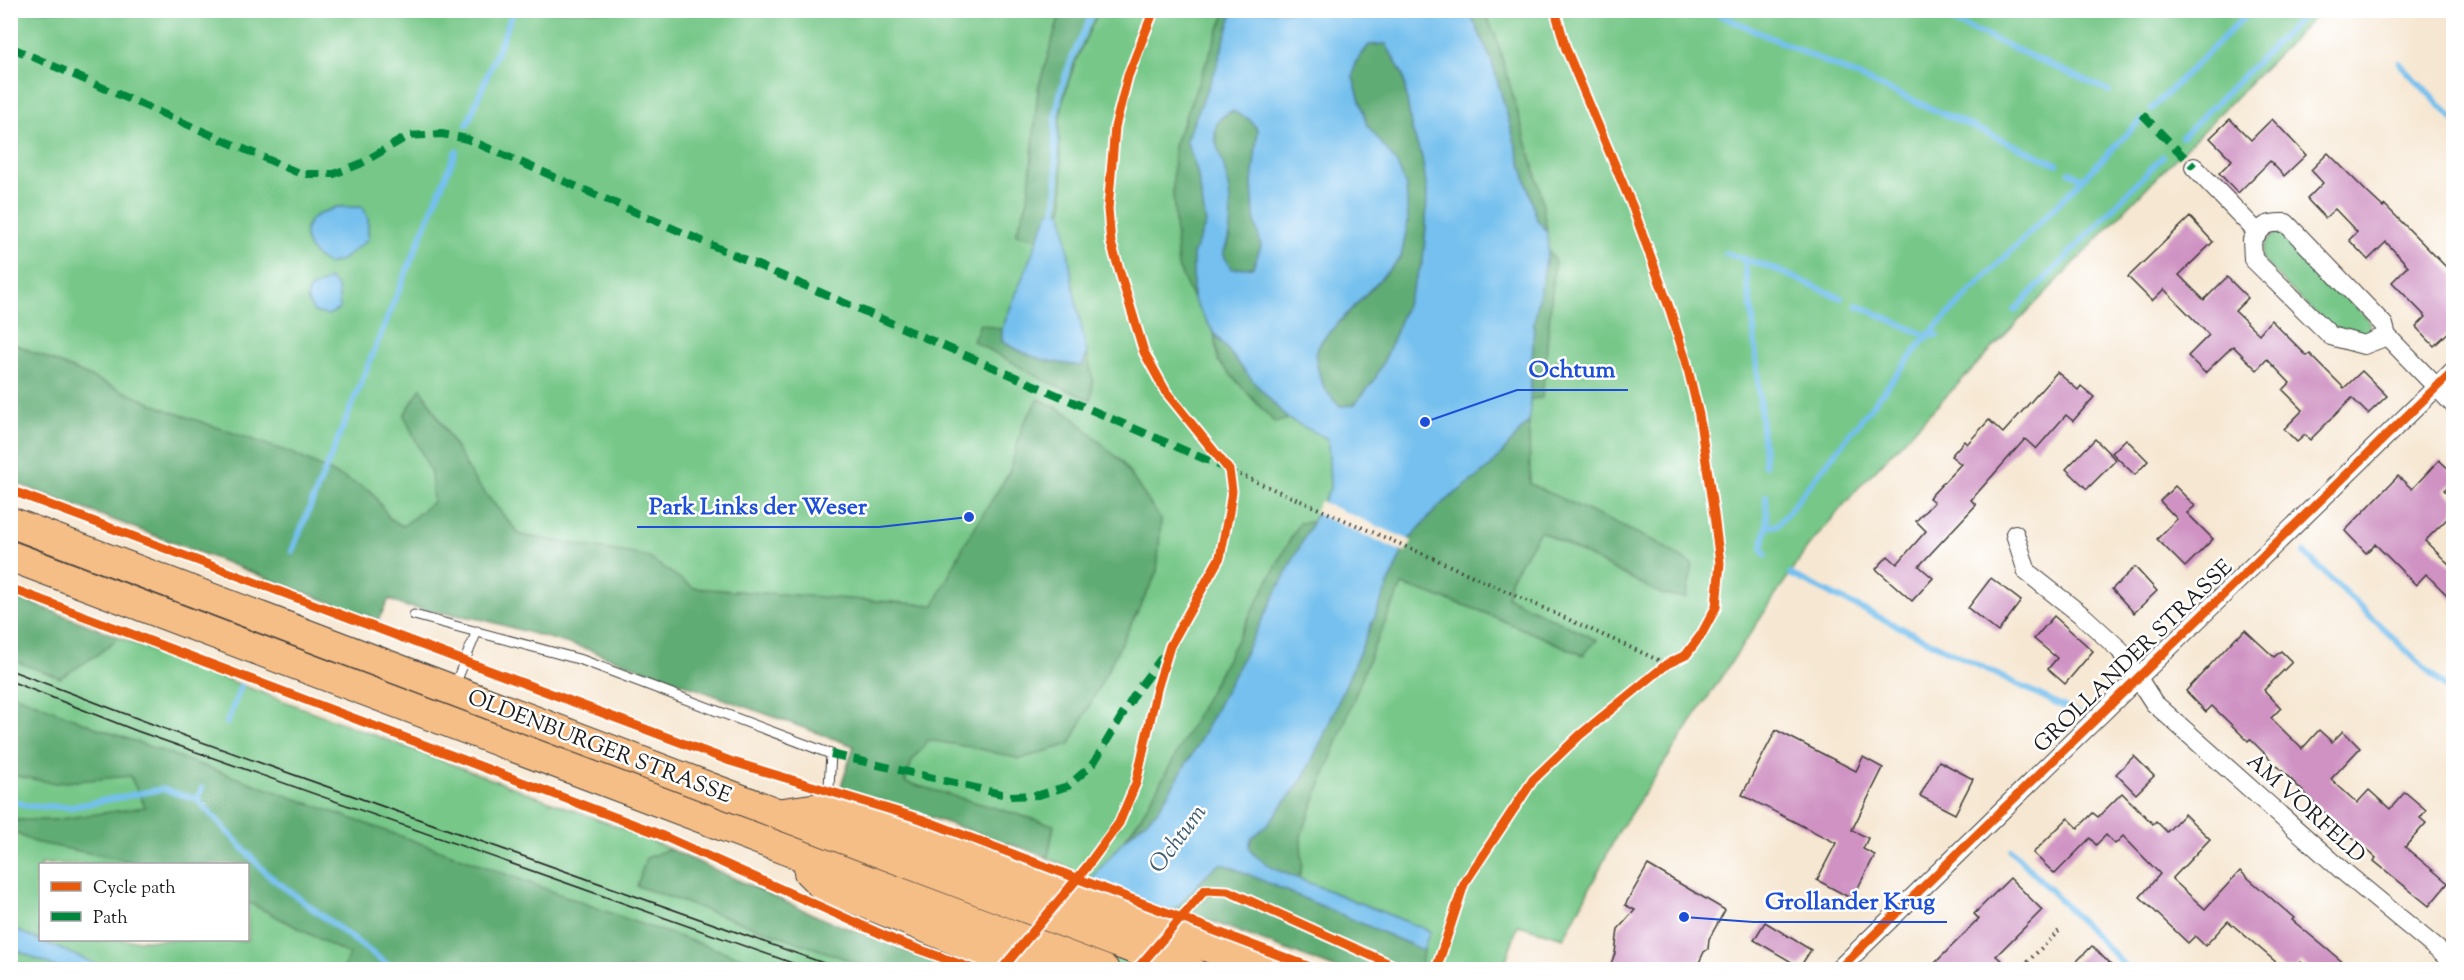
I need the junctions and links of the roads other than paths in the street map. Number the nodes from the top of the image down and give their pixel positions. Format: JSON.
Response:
{"nodes":[{"id":1,"x":2194,"y":167,"type":"dead end"},
{"id":2,"x":2258,"y":233,"type":"junction"},
{"id":3,"x":2386,"y":336,"type":"junction"},
{"id":4,"x":2454,"y":370,"type":"edge"},
{"id":5,"x":2436,"y":387,"type":"junction"},
{"id":6,"x":2454,"y":405,"type":"edge"},
{"id":7,"x":10,"y":522,"type":"edge"},
{"id":8,"x":2015,"y":534,"type":"dead end"},
{"id":9,"x":10,"y":556,"type":"edge"},
{"id":10,"x":414,"y":615,"type":"dead end"},
{"id":11,"x":477,"y":631,"type":"junction"},
{"id":12,"x":2136,"y":678,"type":"junction"},
{"id":13,"x":453,"y":688,"type":"junction"},
{"id":14,"x":828,"y":807,"type":"junction"},
{"id":15,"x":780,"y":813,"type":"junction"},
{"id":16,"x":1007,"y":946,"type":"junction"},
{"id":17,"x":2454,"y":963,"type":"edge"},
{"id":18,"x":1030,"y":969,"type":"edge"},
{"id":19,"x":1104,"y":969,"type":"edge"},
{"id":20,"x":1190,"y":969,"type":"edge"},
{"id":21,"x":1268,"y":969,"type":"edge"},
{"id":22,"x":1838,"y":969,"type":"edge"}],
"edges":[{"from":1,"to":2,"type":"street"},
{"from":2,"to":3,"type":"street"},
{"from":2,"to":3,"type":"street"},
{"from":3,"to":5,"type":"street"},
{"from":4,"to":5,"type":"street","name":"GROLLANDER STRASSE"},
{"from":5,"to":6,"type":"street"},
{"from":5,"to":12,"type":"street","name":"GROLLANDER STRASSE"},
{"from":7,"to":13,"type":"highway","name":"OLDENBURGER STRASSE"},
{"from":8,"to":12,"type":"street","name":"AM VORFELD"},
{"from":9,"to":16,"type":"highway","name":"OLDENBURGER STRASSE"},
{"from":10,"to":11,"type":"lane"},
{"from":11,"to":13,"type":"lane"},
{"from":11,"to":14,"type":"lane"},
{"from":12,"to":17,"type":"street","name":"AM VORFELD"},
{"from":12,"to":22,"type":"street","name":"GROLLANDER STRASSE"},
{"from":13,"to":15,"type":"highway","name":"OLDENBURGER STRASSE"},
{"from":14,"to":15,"type":"highway"},
{"from":14,"to":21,"type":"highway"},
{"from":15,"to":20,"type":"highway","name":"OLDENBURGER STRASSE"},
{"from":16,"to":18,"type":"highway"},
{"from":16,"to":19,"type":"highway","name":"OLDENBURGER STRASSE"}]}
